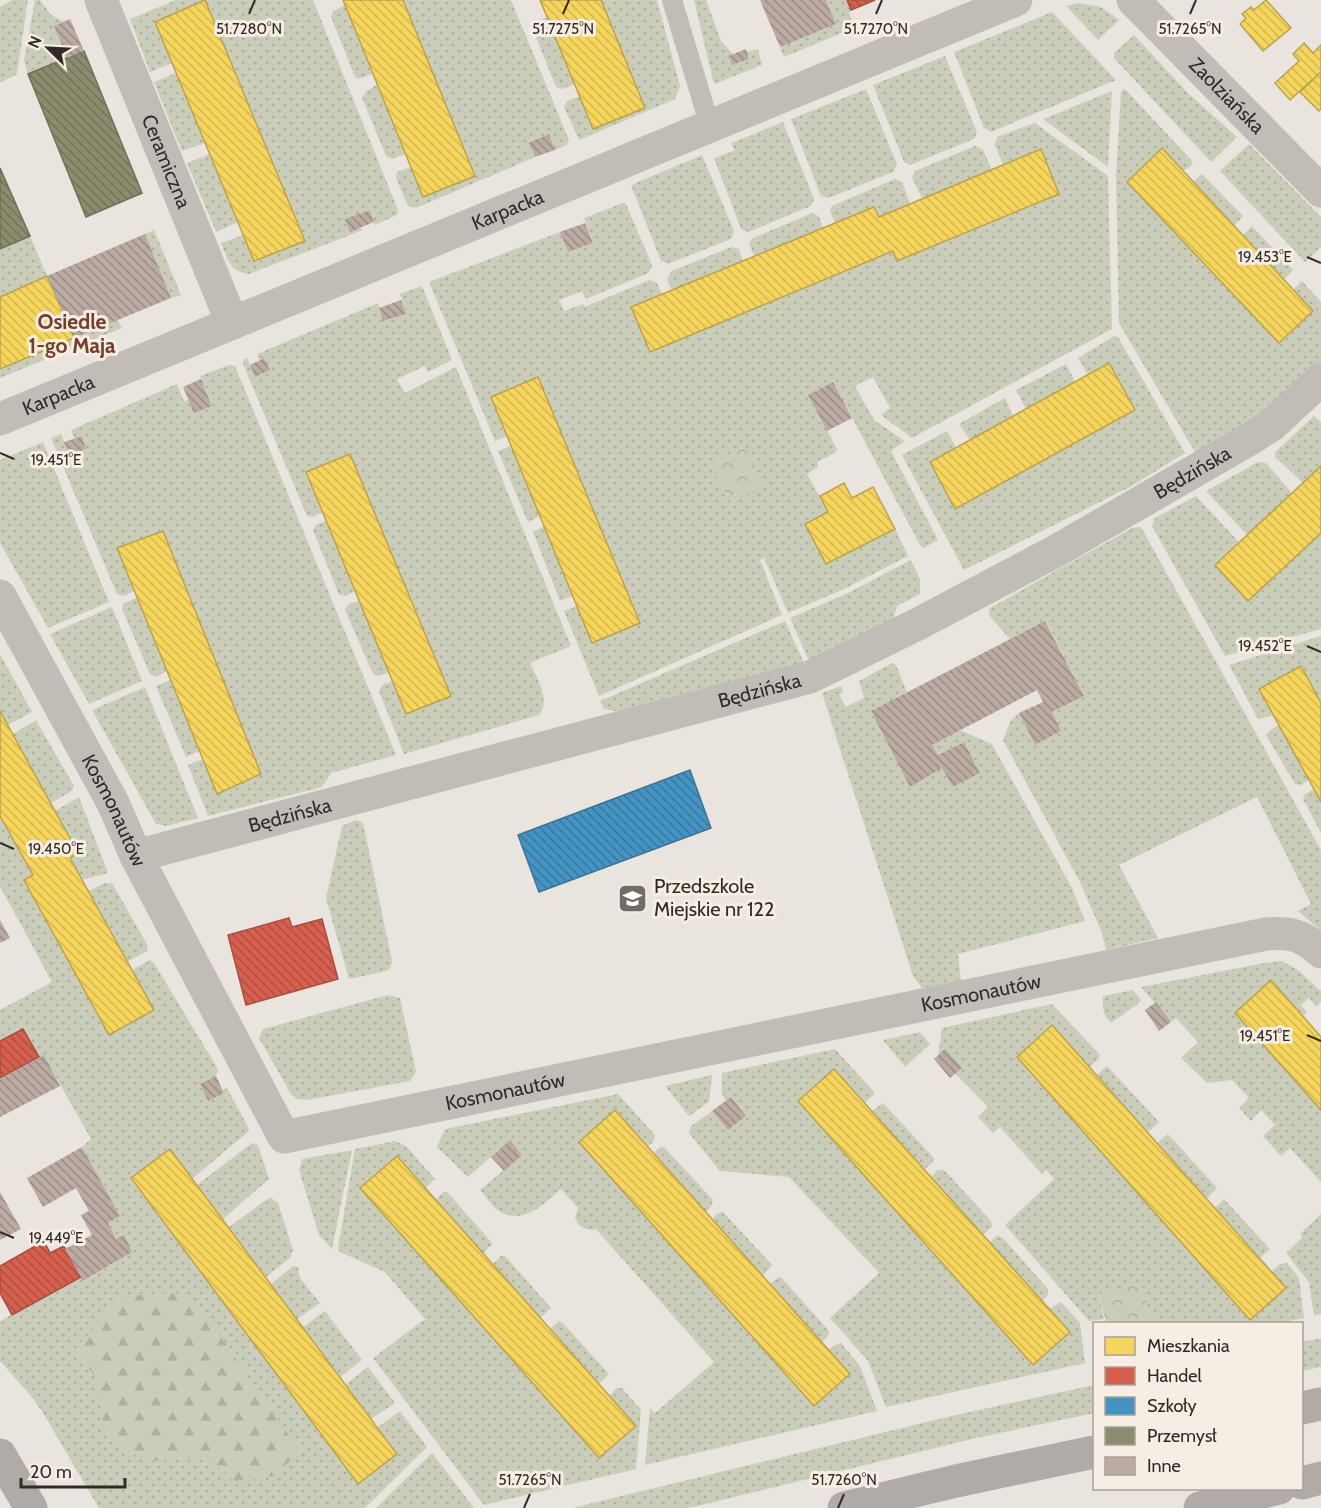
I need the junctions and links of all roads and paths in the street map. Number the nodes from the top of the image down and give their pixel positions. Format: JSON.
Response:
{"nodes":[{"id":1,"x":101,"y":0,"type":"edge"},
{"id":2,"x":672,"y":0,"type":"edge"},
{"id":3,"x":1016,"y":0,"type":"edge"},
{"id":4,"x":1132,"y":0,"type":"edge"},
{"id":5,"x":710,"y":126,"type":"junction"},
{"id":6,"x":1321,"y":191,"type":"edge"},
{"id":7,"x":232,"y":323,"type":"junction"},
{"id":8,"x":1321,"y":380,"type":"edge"},
{"id":9,"x":0,"y":419,"type":"edge"},
{"id":10,"x":0,"y":596,"type":"edge"},
{"id":11,"x":136,"y":856,"type":"junction"},
{"id":12,"x":1321,"y":952,"type":"edge"},
{"id":13,"x":1321,"y":1404,"type":"edge"},
{"id":14,"x":1303,"y":1408,"type":"edge"},
{"id":15,"x":1093,"y":1452,"type":"edge"},
{"id":16,"x":0,"y":1455,"type":"edge"},
{"id":17,"x":1321,"y":1478,"type":"edge"},
{"id":18,"x":1303,"y":1483,"type":"edge"},
{"id":19,"x":1271,"y":1490,"type":"edge"},
{"id":20,"x":31,"y":1508,"type":"edge"},
{"id":21,"x":844,"y":1508,"type":"edge"},
{"id":22,"x":1200,"y":1508,"type":"edge"}],
"edges":[{"from":1,"to":7,"type":"street","name":"Ceramiczna"},
{"from":2,"to":5,"type":"lane"},
{"from":3,"to":5,"type":"street","name":"Karpacka"},
{"from":4,"to":6,"type":"street","name":"Zaolziańska"},
{"from":5,"to":7,"type":"street","name":"Karpacka"},
{"from":7,"to":9,"type":"street","name":"Karpacka"},
{"from":8,"to":11,"type":"street","name":"Będzińska"},
{"from":10,"to":11,"type":"street","name":"Kosmonautów"},
{"from":11,"to":12,"type":"street","name":"Kosmonautów"},
{"from":13,"to":14,"type":"main road"},
{"from":15,"to":21,"type":"main road"},
{"from":16,"to":20,"type":"main road"},
{"from":17,"to":18,"type":"main road"},
{"from":19,"to":22,"type":"main road"}]}
